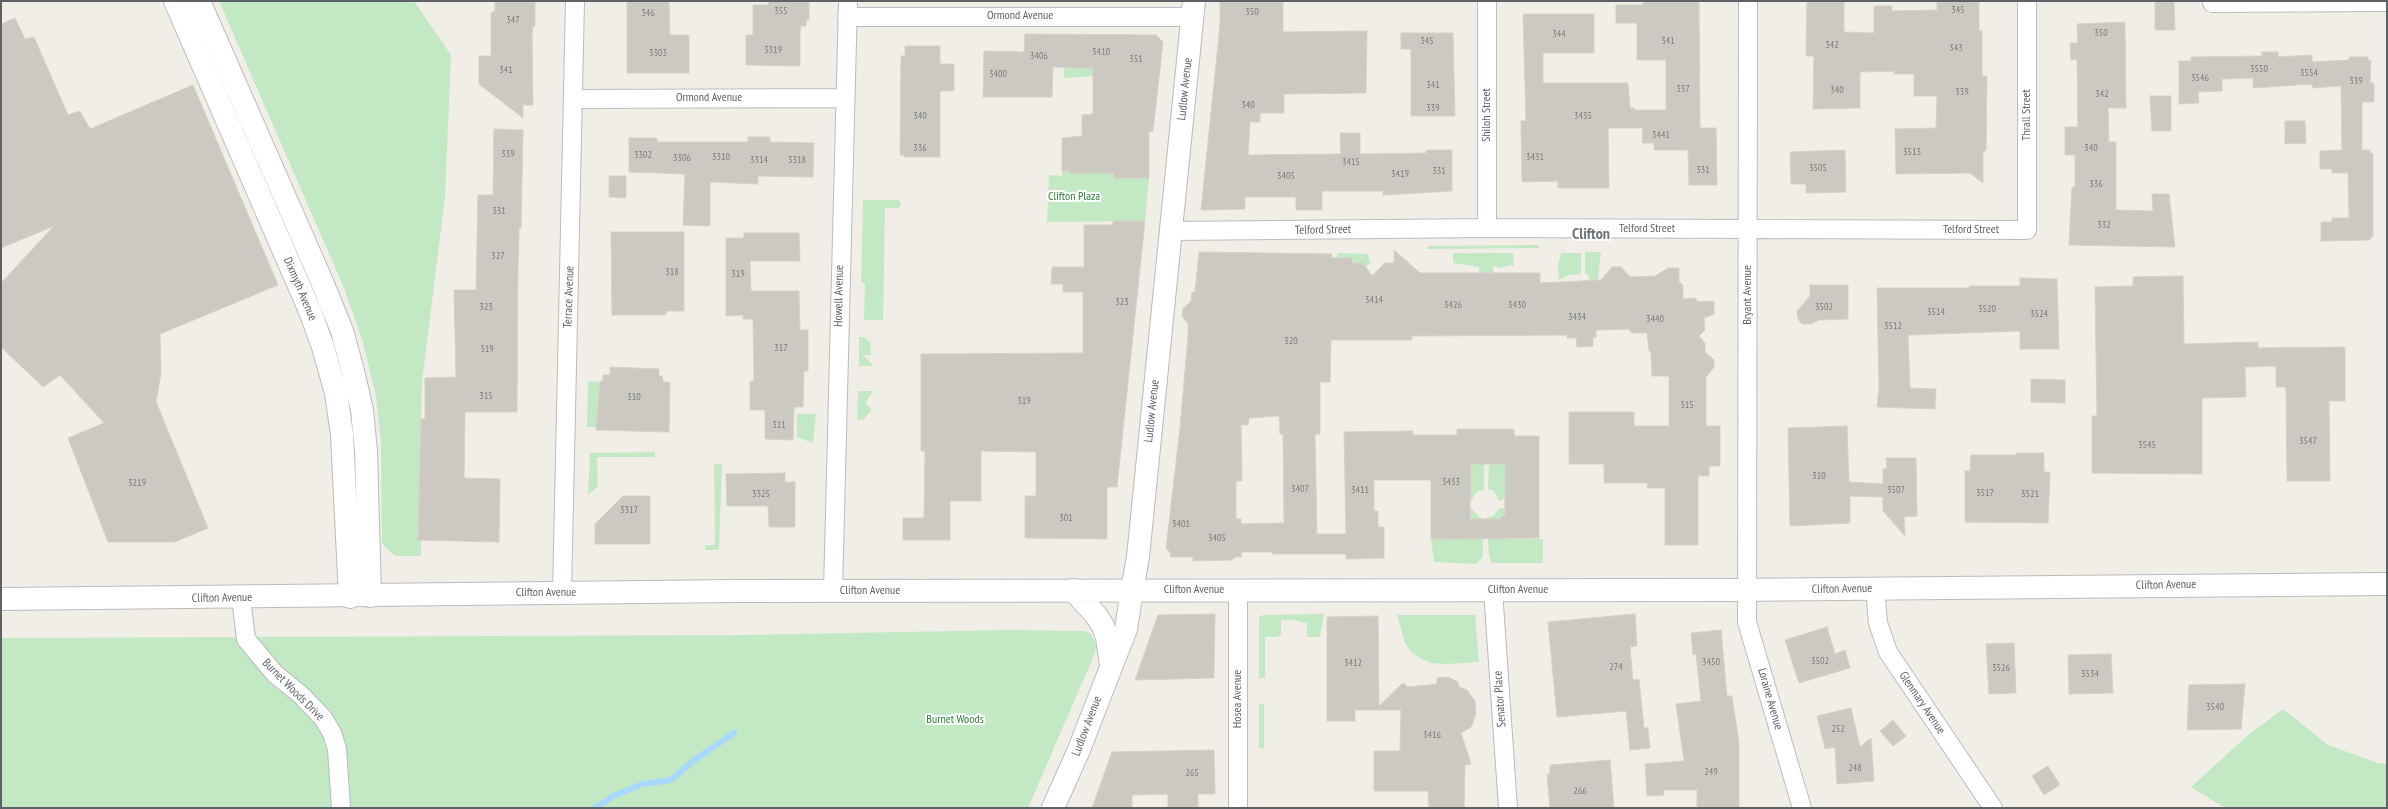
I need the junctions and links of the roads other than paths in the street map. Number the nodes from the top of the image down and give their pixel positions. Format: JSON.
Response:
{"nodes":[{"id":1,"x":175,"y":1,"type":"edge"},
{"id":2,"x":199,"y":1,"type":"edge"},
{"id":3,"x":575,"y":1,"type":"edge"},
{"id":4,"x":1487,"y":1,"type":"edge"},
{"id":5,"x":1748,"y":1,"type":"edge"},
{"id":6,"x":2026,"y":1,"type":"edge"},
{"id":7,"x":2387,"y":2,"type":"edge"},
{"id":8,"x":2212,"y":3,"type":"dead end"},
{"id":9,"x":848,"y":9,"type":"edge"},
{"id":10,"x":1193,"y":9,"type":"edge"},
{"id":11,"x":845,"y":98,"type":"junction"},
{"id":12,"x":573,"y":99,"type":"junction"},
{"id":13,"x":1487,"y":228,"type":"junction"},
{"id":14,"x":1748,"y":230,"type":"junction"},
{"id":15,"x":2026,"y":230,"type":"joint"},
{"id":16,"x":1171,"y":231,"type":"junction"},
{"id":17,"x":2387,"y":584,"type":"edge"},
{"id":18,"x":1874,"y":588,"type":"junction"},
{"id":19,"x":1073,"y":590,"type":"junction"},
{"id":20,"x":1132,"y":590,"type":"junction"},
{"id":21,"x":1238,"y":590,"type":"junction"},
{"id":22,"x":1493,"y":590,"type":"junction"},
{"id":23,"x":1747,"y":590,"type":"junction"},
{"id":24,"x":833,"y":591,"type":"junction"},
{"id":25,"x":562,"y":593,"type":"junction"},
{"id":26,"x":360,"y":597,"type":"junction"},
{"id":27,"x":241,"y":598,"type":"junction"},
{"id":28,"x":1,"y":599,"type":"edge"},
{"id":29,"x":1111,"y":665,"type":"junction"},
{"id":30,"x":341,"y":808,"type":"edge"},
{"id":31,"x":1053,"y":808,"type":"edge"},
{"id":32,"x":1238,"y":808,"type":"edge"},
{"id":33,"x":1508,"y":808,"type":"edge"},
{"id":34,"x":1802,"y":808,"type":"edge"},
{"id":35,"x":1993,"y":808,"type":"edge"}],
"edges":[{"from":1,"to":26,"type":"main road","name":"Dixmyth Avenue"},
{"from":2,"to":26,"type":"main road","name":"Dixmyth Avenue"},
{"from":3,"to":12,"type":"street","name":"Terrace Avenue"},
{"from":4,"to":13,"type":"street","name":"Shiloh Street"},
{"from":5,"to":14,"type":"street","name":"Bryant Avenue"},
{"from":6,"to":15,"type":"street","name":"Thrall Street"},
{"from":7,"to":8,"type":"street"},
{"from":9,"to":10,"type":"street","name":"Ormond Avenue"},
{"from":9,"to":11,"type":"street","name":"Howell Avenue"},
{"from":10,"to":16,"type":"main road","name":"Ludlow Avenue"},
{"from":11,"to":12,"type":"street","name":"Ormond Avenue"},
{"from":11,"to":24,"type":"street","name":"Howell Avenue"},
{"from":12,"to":25,"type":"street","name":"Terrace Avenue"},
{"from":13,"to":14,"type":"street","name":"Telford Street"},
{"from":13,"to":16,"type":"street","name":"Telford Street"},
{"from":14,"to":15,"type":"street","name":"Telford Street"},
{"from":14,"to":23,"type":"street","name":"Bryant Avenue"},
{"from":16,"to":20,"type":"main road","name":"Ludlow Avenue"},
{"from":17,"to":18,"type":"main road","name":"Clifton Avenue"},
{"from":18,"to":23,"type":"main road","name":"Clifton Avenue"},
{"from":18,"to":35,"type":"street","name":"Glenmary Avenue"},
{"from":19,"to":20,"type":"main road","name":"Clifton Avenue"},
{"from":19,"to":24,"type":"main road","name":"Clifton Avenue"},
{"from":19,"to":29,"type":"main road"},
{"from":20,"to":21,"type":"main road","name":"Clifton Avenue"},
{"from":20,"to":29,"type":"main road","name":"Ludlow Avenue"},
{"from":21,"to":22,"type":"main road","name":"Clifton Avenue"},
{"from":21,"to":32,"type":"street","name":"Hosea Avenue"},
{"from":22,"to":23,"type":"main road","name":"Clifton Avenue"},
{"from":22,"to":33,"type":"street","name":"Senator Place"},
{"from":23,"to":34,"type":"street","name":"Loraine Avenue"},
{"from":24,"to":25,"type":"main road","name":"Clifton Avenue"},
{"from":25,"to":26,"type":"main road","name":"Clifton Avenue"},
{"from":26,"to":27,"type":"main road","name":"Clifton Avenue"},
{"from":27,"to":28,"type":"main road","name":"Clifton Avenue"},
{"from":27,"to":30,"type":"street","name":"Burnet Woods Drive"},
{"from":29,"to":31,"type":"main road","name":"Ludlow Avenue"}]}
